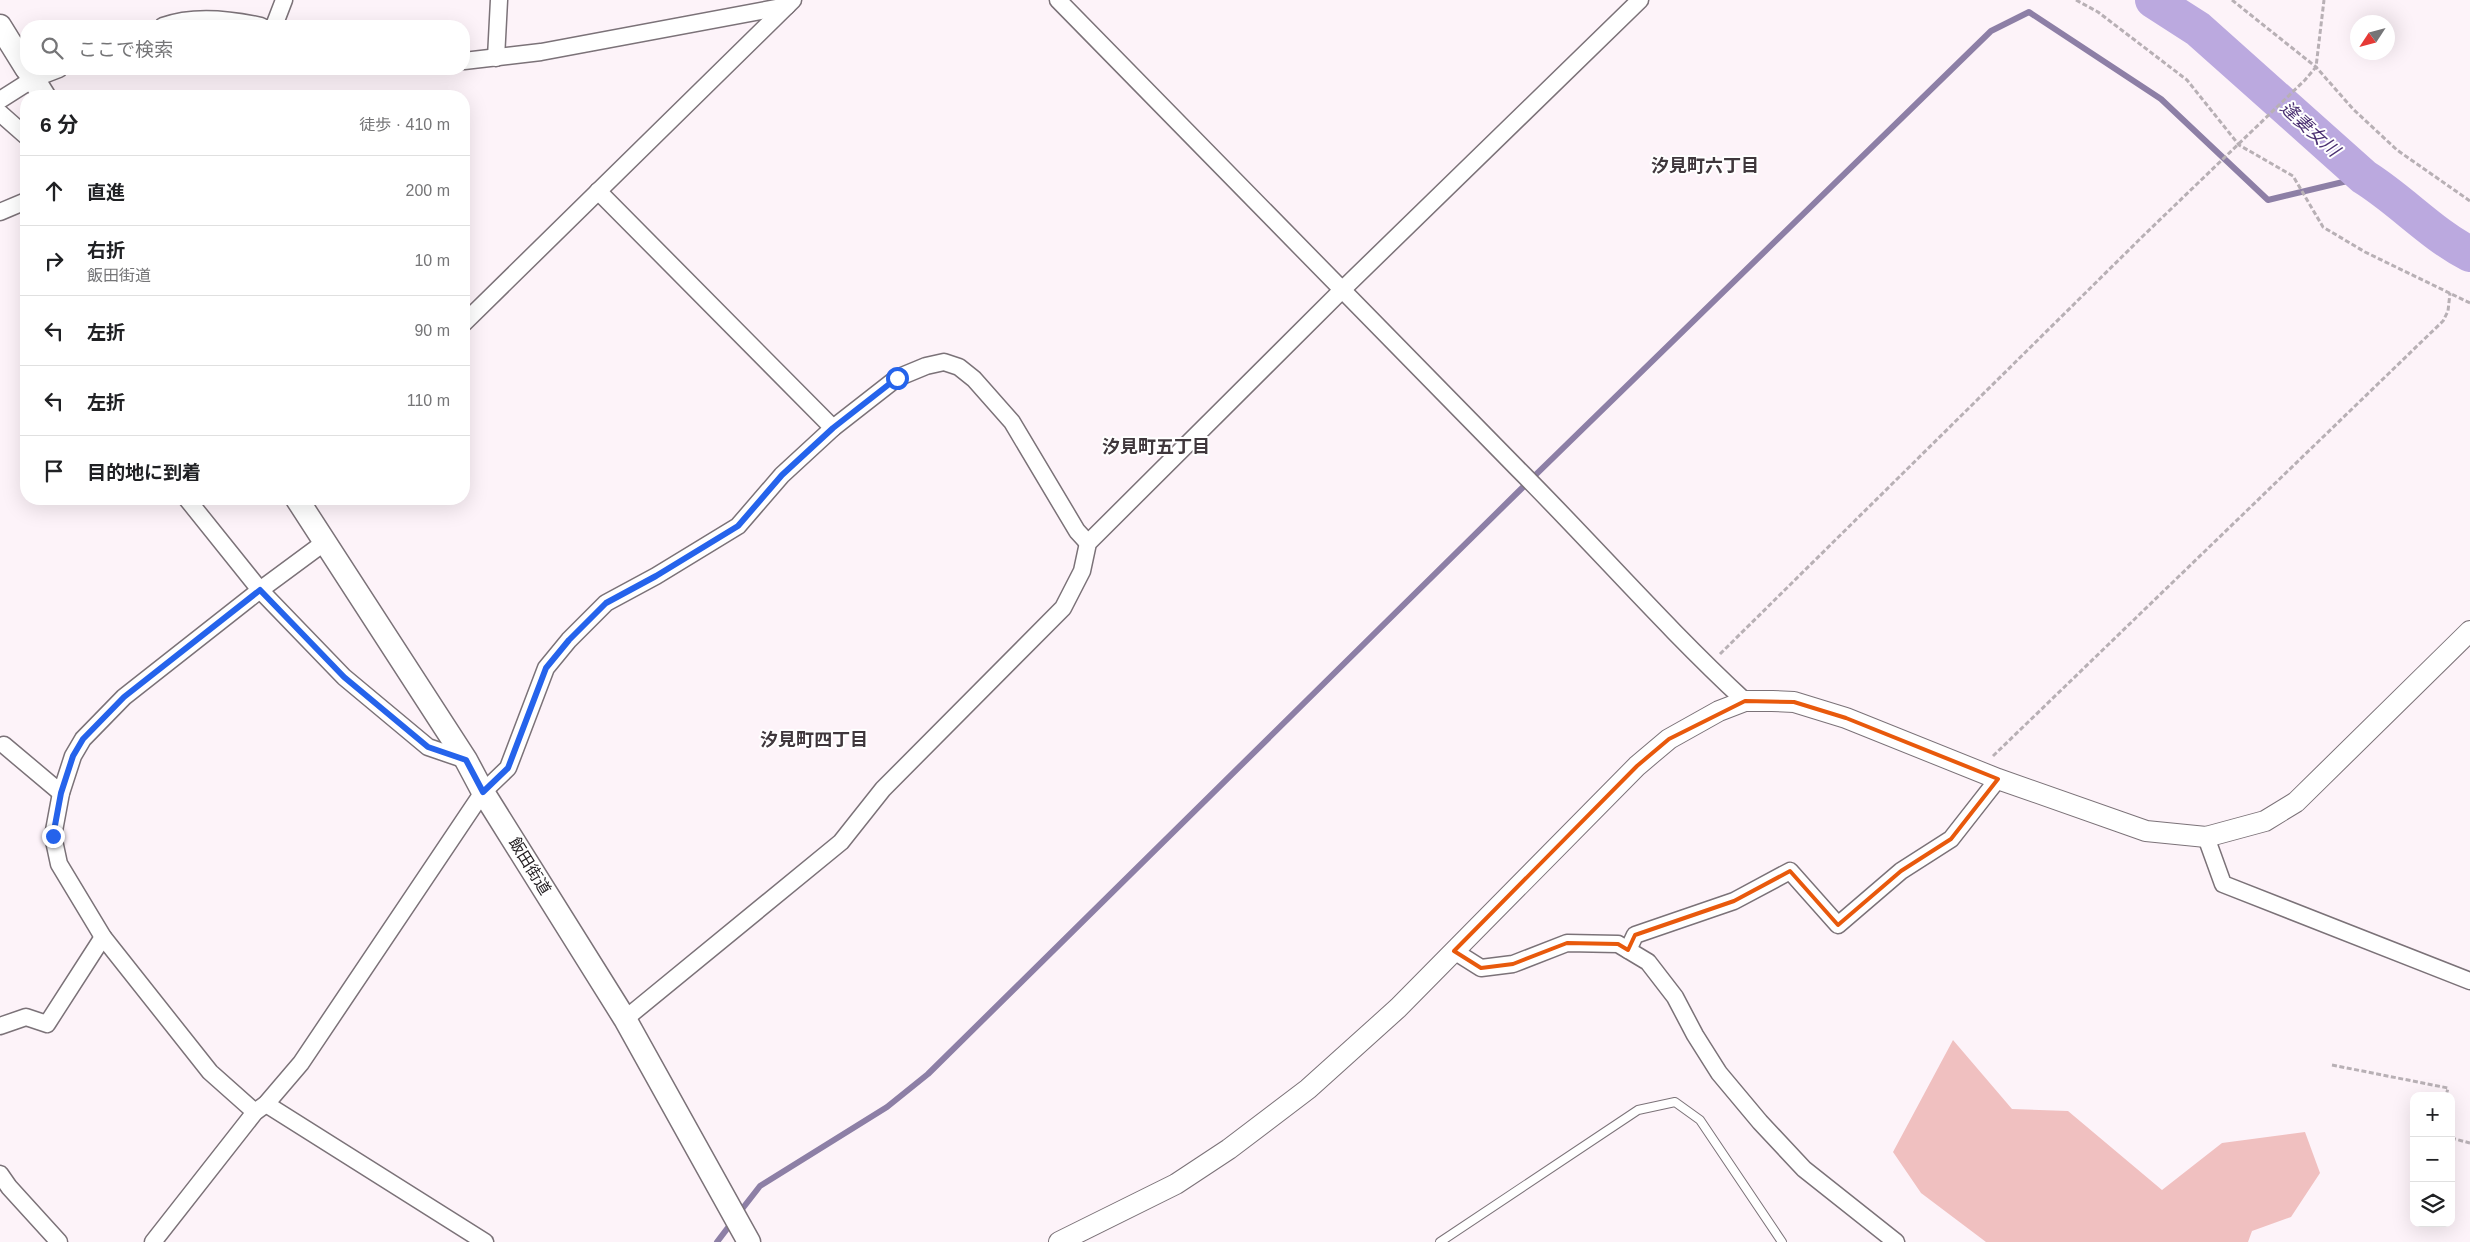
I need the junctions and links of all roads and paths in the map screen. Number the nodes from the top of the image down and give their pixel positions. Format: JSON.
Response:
{"nodes":[{"id":1,"x":284,"y":0,"type":"edge"},
{"id":2,"x":499,"y":0,"type":"edge"},
{"id":3,"x":1058,"y":0,"type":"edge"},
{"id":4,"x":1640,"y":0,"type":"edge"},
{"id":5,"x":2076,"y":0,"type":"edge"},
{"id":6,"x":2232,"y":0,"type":"edge"},
{"id":7,"x":2324,"y":0,"type":"edge"},
{"id":8,"x":790,"y":3,"type":"edge"},
{"id":9,"x":189,"y":20,"type":"edge"},
{"id":10,"x":205,"y":20,"type":"edge"},
{"id":11,"x":276,"y":20,"type":"edge"},
{"id":12,"x":0,"y":26,"type":"edge"},
{"id":13,"x":20,"y":58,"type":"edge"},
{"id":14,"x":496,"y":58,"type":"junction"},
{"id":15,"x":470,"y":60,"type":"edge"},
{"id":16,"x":2316,"y":67,"type":"junction"},
{"id":17,"x":33,"y":78,"type":"edge"},
{"id":18,"x":0,"y":100,"type":"edge"},
{"id":19,"x":0,"y":113,"type":"edge"},
{"id":20,"x":20,"y":131,"type":"edge"},
{"id":21,"x":2239,"y":145,"type":"junction"},
{"id":22,"x":598,"y":191,"type":"junction"},
{"id":23,"x":2470,"y":201,"type":"edge"},
{"id":24,"x":20,"y":203,"type":"edge"},
{"id":25,"x":0,"y":212,"type":"edge"},
{"id":26,"x":1341,"y":292,"type":"junction"},
{"id":27,"x":2450,"y":293,"type":"junction"},
{"id":28,"x":2470,"y":303,"type":"edge"},
{"id":29,"x":470,"y":317,"type":"edge"},
{"id":30,"x":833,"y":428,"type":"junction"},
{"id":31,"x":192,"y":505,"type":"edge"},
{"id":32,"x":301,"y":505,"type":"edge"},
{"id":33,"x":325,"y":542,"type":"junction"},
{"id":34,"x":1088,"y":544,"type":"junction"},
{"id":35,"x":260,"y":590,"type":"junction"},
{"id":36,"x":2470,"y":631,"type":"edge"},
{"id":37,"x":1707,"y":666,"type":"junction"},
{"id":38,"x":1745,"y":701,"type":"junction"},
{"id":39,"x":4,"y":745,"type":"dead end"},
{"id":40,"x":466,"y":760,"type":"junction"},
{"id":41,"x":1978,"y":770,"type":"junction"},
{"id":42,"x":1998,"y":779,"type":"junction"},
{"id":43,"x":483,"y":792,"type":"junction"},
{"id":44,"x":61,"y":793,"type":"junction"},
{"id":45,"x":2206,"y":838,"type":"junction"},
{"id":46,"x":104,"y":937,"type":"junction"},
{"id":47,"x":1628,"y":950,"type":"junction"},
{"id":48,"x":1454,"y":951,"type":"junction"},
{"id":49,"x":2470,"y":981,"type":"edge"},
{"id":50,"x":625,"y":1019,"type":"junction"},
{"id":51,"x":0,"y":1026,"type":"edge"},
{"id":52,"x":2332,"y":1065,"type":"dead end"},
{"id":53,"x":2447,"y":1092,"type":"edge"},
{"id":54,"x":260,"y":1108,"type":"junction"},
{"id":55,"x":2455,"y":1139,"type":"edge"},
{"id":56,"x":2470,"y":1143,"type":"edge"},
{"id":57,"x":0,"y":1174,"type":"edge"},
{"id":58,"x":59,"y":1242,"type":"edge"},
{"id":59,"x":153,"y":1242,"type":"edge"},
{"id":60,"x":485,"y":1242,"type":"edge"},
{"id":61,"x":749,"y":1242,"type":"edge"},
{"id":62,"x":1060,"y":1242,"type":"edge"},
{"id":63,"x":1440,"y":1242,"type":"edge"},
{"id":64,"x":1782,"y":1242,"type":"edge"},
{"id":65,"x":1896,"y":1242,"type":"edge"}],
"edges":[{"from":1,"to":11,"type":"street"},
{"from":2,"to":14,"type":"street"},
{"from":3,"to":26,"type":"street"},
{"from":4,"to":26,"type":"street"},
{"from":5,"to":21,"type":"path"},
{"from":6,"to":16,"type":"path"},
{"from":7,"to":16,"type":"path"},
{"from":8,"to":14,"type":"street"},
{"from":8,"to":22,"type":"street"},
{"from":9,"to":10,"type":"street"},
{"from":12,"to":13,"type":"main road"},
{"from":14,"to":15,"type":"street"},
{"from":16,"to":21,"type":"path"},
{"from":16,"to":23,"type":"path"},
{"from":17,"to":18,"type":"street"},
{"from":19,"to":20,"type":"street"},
{"from":21,"to":27,"type":"path"},
{"from":21,"to":37,"type":"path"},
{"from":22,"to":29,"type":"street"},
{"from":22,"to":30,"type":"street"},
{"from":24,"to":25,"type":"street"},
{"from":26,"to":34,"type":"street"},
{"from":26,"to":37,"type":"street"},
{"from":27,"to":28,"type":"path"},
{"from":27,"to":41,"type":"path"},
{"from":30,"to":34,"type":"street"},
{"from":30,"to":43,"type":"street"},
{"from":31,"to":35,"type":"street"},
{"from":32,"to":33,"type":"main road","name":"飯田街道"},
{"from":33,"to":35,"type":"street"},
{"from":33,"to":40,"type":"main road","name":"飯田街道"},
{"from":34,"to":50,"type":"street"},
{"from":35,"to":40,"type":"street"},
{"from":35,"to":44,"type":"street"},
{"from":36,"to":45,"type":"street"},
{"from":37,"to":38,"type":"street"},
{"from":38,"to":41,"type":"street"},
{"from":38,"to":48,"type":"street"},
{"from":39,"to":44,"type":"street"},
{"from":40,"to":43,"type":"main road","name":"飯田街道"},
{"from":41,"to":42,"type":"street"},
{"from":42,"to":45,"type":"street"},
{"from":42,"to":47,"type":"street"},
{"from":43,"to":50,"type":"main road","name":"飯田街道"},
{"from":43,"to":54,"type":"street"},
{"from":44,"to":46,"type":"street"},
{"from":45,"to":49,"type":"street"},
{"from":46,"to":51,"type":"street"},
{"from":46,"to":54,"type":"street"},
{"from":47,"to":48,"type":"street"},
{"from":47,"to":65,"type":"street"},
{"from":48,"to":62,"type":"street"},
{"from":50,"to":61,"type":"main road","name":"飯田街道"},
{"from":52,"to":53,"type":"path"},
{"from":54,"to":59,"type":"street"},
{"from":54,"to":60,"type":"street"},
{"from":55,"to":56,"type":"path"},
{"from":57,"to":58,"type":"street"},
{"from":63,"to":64,"type":"lane"}]}
